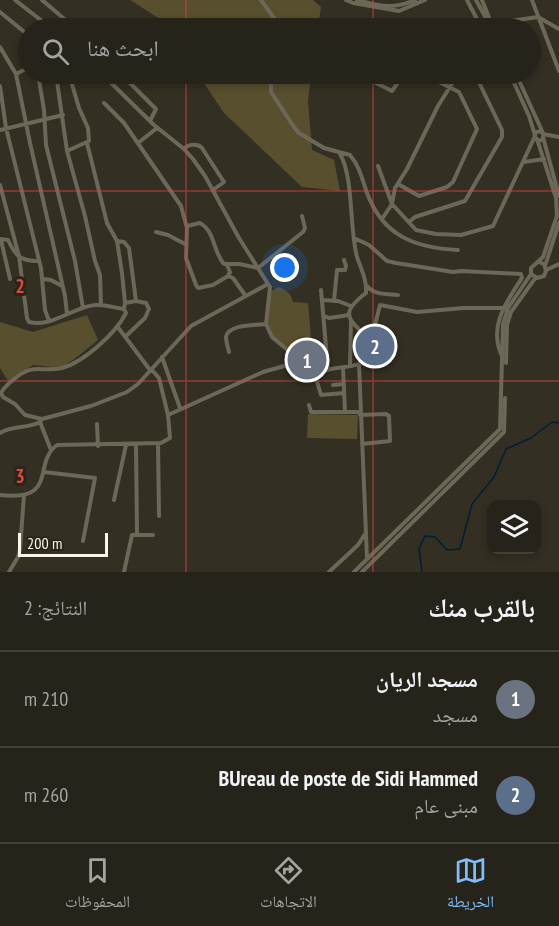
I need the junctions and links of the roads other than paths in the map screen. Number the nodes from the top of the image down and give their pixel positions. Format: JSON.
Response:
{"nodes":[{"id":1,"x":15,"y":0,"type":"edge"},
{"id":2,"x":42,"y":0,"type":"edge"},
{"id":3,"x":261,"y":0,"type":"edge"},
{"id":4,"x":346,"y":0,"type":"edge"},
{"id":5,"x":357,"y":0,"type":"edge"},
{"id":6,"x":415,"y":0,"type":"edge"},
{"id":7,"x":425,"y":0,"type":"edge"},
{"id":8,"x":467,"y":0,"type":"edge"},
{"id":9,"x":476,"y":0,"type":"edge"},
{"id":10,"x":482,"y":0,"type":"edge"},
{"id":11,"x":532,"y":0,"type":"edge"},
{"id":12,"x":0,"y":12,"type":"edge"},
{"id":13,"x":538,"y":17,"type":"joint"},
{"id":14,"x":38,"y":18,"type":"edge"},
{"id":15,"x":63,"y":18,"type":"edge"},
{"id":16,"x":274,"y":18,"type":"edge"},
{"id":17,"x":476,"y":18,"type":"edge"},
{"id":18,"x":489,"y":18,"type":"edge"},
{"id":19,"x":490,"y":18,"type":"edge"},
{"id":20,"x":532,"y":18,"type":"edge"},
{"id":21,"x":541,"y":19,"type":"edge"},
{"id":22,"x":541,"y":25,"type":"edge"},
{"id":23,"x":18,"y":27,"type":"edge"},
{"id":24,"x":559,"y":28,"type":"edge"},
{"id":25,"x":0,"y":47,"type":"edge"},
{"id":26,"x":559,"y":71,"type":"edge"},
{"id":27,"x":16,"y":74,"type":"joint"},
{"id":28,"x":18,"y":84,"type":"edge"},
{"id":29,"x":18,"y":84,"type":"edge"},
{"id":30,"x":40,"y":84,"type":"edge"},
{"id":31,"x":57,"y":84,"type":"edge"},
{"id":32,"x":72,"y":84,"type":"edge"},
{"id":33,"x":112,"y":84,"type":"edge"},
{"id":34,"x":131,"y":84,"type":"edge"},
{"id":35,"x":271,"y":84,"type":"edge"},
{"id":36,"x":378,"y":84,"type":"edge"},
{"id":37,"x":397,"y":84,"type":"edge"},
{"id":38,"x":443,"y":84,"type":"edge"},
{"id":39,"x":453,"y":84,"type":"edge"},
{"id":40,"x":480,"y":84,"type":"edge"},
{"id":41,"x":515,"y":84,"type":"edge"},
{"id":42,"x":520,"y":84,"type":"edge"},
{"id":43,"x":0,"y":86,"type":"edge"},
{"id":44,"x":451,"y":88,"type":"junction"},
{"id":45,"x":104,"y":104,"type":"dead end"},
{"id":46,"x":63,"y":115,"type":"junction"},
{"id":47,"x":45,"y":119,"type":"junction"},
{"id":48,"x":150,"y":121,"type":"junction"},
{"id":49,"x":26,"y":123,"type":"junction"},
{"id":50,"x":6,"y":128,"type":"junction"},
{"id":51,"x":157,"y":128,"type":"junction"},
{"id":52,"x":0,"y":130,"type":"edge"},
{"id":53,"x":543,"y":134,"type":"junction"},
{"id":54,"x":536,"y":137,"type":"junction"},
{"id":55,"x":559,"y":137,"type":"edge"},
{"id":56,"x":87,"y":143,"type":"junction"},
{"id":57,"x":138,"y":143,"type":"junction"},
{"id":58,"x":184,"y":149,"type":"junction"},
{"id":59,"x":67,"y":150,"type":"junction"},
{"id":60,"x":340,"y":154,"type":"junction"},
{"id":61,"x":544,"y":159,"type":"junction"},
{"id":62,"x":523,"y":163,"type":"junction"},
{"id":63,"x":378,"y":166,"type":"dead end"},
{"id":64,"x":398,"y":184,"type":"junction"},
{"id":65,"x":0,"y":185,"type":"edge"},
{"id":66,"x":213,"y":190,"type":"junction"},
{"id":67,"x":559,"y":196,"type":"edge"},
{"id":68,"x":392,"y":204,"type":"junction"},
{"id":69,"x":302,"y":216,"type":"dead end"},
{"id":70,"x":382,"y":219,"type":"junction"},
{"id":71,"x":409,"y":222,"type":"junction"},
{"id":72,"x":559,"y":223,"type":"edge"},
{"id":73,"x":187,"y":225,"type":"junction"},
{"id":74,"x":156,"y":232,"type":"dead end"},
{"id":75,"x":354,"y":238,"type":"junction"},
{"id":76,"x":1,"y":239,"type":"edge"},
{"id":77,"x":117,"y":241,"type":"junction"},
{"id":78,"x":185,"y":244,"type":"junction"},
{"id":79,"x":458,"y":250,"type":"dead end"},
{"id":80,"x":19,"y":256,"type":"junction"},
{"id":81,"x":344,"y":260,"type":"dead end"},
{"id":82,"x":38,"y":261,"type":"junction"},
{"id":83,"x":539,"y":262,"type":"junction"},
{"id":84,"x":559,"y":264,"type":"edge"},
{"id":85,"x":227,"y":265,"type":"junction"},
{"id":86,"x":258,"y":268,"type":"junction"},
{"id":87,"x":545,"y":268,"type":"junction"},
{"id":88,"x":362,"y":270,"type":"junction"},
{"id":89,"x":184,"y":272,"type":"dead end"},
{"id":90,"x":370,"y":272,"type":"dead end"},
{"id":91,"x":191,"y":274,"type":"junction"},
{"id":92,"x":531,"y":274,"type":"junction"},
{"id":93,"x":228,"y":276,"type":"junction"},
{"id":94,"x":536,"y":278,"type":"junction"},
{"id":95,"x":10,"y":279,"type":"dead end"},
{"id":96,"x":43,"y":279,"type":"junction"},
{"id":97,"x":268,"y":284,"type":"junction"},
{"id":98,"x":63,"y":286,"type":"junction"},
{"id":99,"x":321,"y":290,"type":"dead end"},
{"id":100,"x":368,"y":292,"type":"junction"},
{"id":101,"x":245,"y":295,"type":"junction"},
{"id":102,"x":398,"y":296,"type":"dead end"},
{"id":103,"x":322,"y":300,"type":"junction"},
{"id":104,"x":334,"y":300,"type":"junction"},
{"id":105,"x":136,"y":301,"type":"junction"},
{"id":106,"x":125,"y":303,"type":"junction"},
{"id":107,"x":100,"y":305,"type":"junction"},
{"id":108,"x":351,"y":306,"type":"junction"},
{"id":109,"x":492,"y":307,"type":"junction"},
{"id":110,"x":83,"y":308,"type":"junction"},
{"id":111,"x":503,"y":308,"type":"junction"},
{"id":112,"x":124,"y":309,"type":"junction"},
{"id":113,"x":67,"y":314,"type":"junction"},
{"id":114,"x":324,"y":316,"type":"junction"},
{"id":115,"x":350,"y":317,"type":"junction"},
{"id":116,"x":49,"y":321,"type":"junction"},
{"id":117,"x":266,"y":324,"type":"junction"},
{"id":118,"x":117,"y":326,"type":"junction"},
{"id":119,"x":126,"y":336,"type":"junction"},
{"id":120,"x":371,"y":342,"type":"junction"},
{"id":121,"x":229,"y":352,"type":"dead end"},
{"id":122,"x":162,"y":357,"type":"junction"},
{"id":123,"x":503,"y":359,"type":"junction"},
{"id":124,"x":295,"y":363,"type":"junction"},
{"id":125,"x":359,"y":364,"type":"junction"},
{"id":126,"x":350,"y":366,"type":"junction"},
{"id":127,"x":343,"y":368,"type":"junction"},
{"id":128,"x":150,"y":369,"type":"junction"},
{"id":129,"x":328,"y":370,"type":"junction"},
{"id":130,"x":315,"y":375,"type":"junction"},
{"id":131,"x":333,"y":384,"type":"dead end"},
{"id":132,"x":344,"y":384,"type":"junction"},
{"id":133,"x":344,"y":393,"type":"junction"},
{"id":134,"x":309,"y":405,"type":"dead end"},
{"id":135,"x":180,"y":408,"type":"junction"},
{"id":136,"x":345,"y":412,"type":"junction"},
{"id":137,"x":360,"y":414,"type":"junction"},
{"id":138,"x":168,"y":415,"type":"junction"},
{"id":139,"x":41,"y":421,"type":"junction"},
{"id":140,"x":97,"y":424,"type":"dead end"},
{"id":141,"x":0,"y":433,"type":"edge"},
{"id":142,"x":158,"y":443,"type":"junction"},
{"id":143,"x":136,"y":444,"type":"junction"},
{"id":144,"x":362,"y":444,"type":"junction"},
{"id":145,"x":485,"y":444,"type":"junction"},
{"id":146,"x":126,"y":445,"type":"junction"},
{"id":147,"x":98,"y":446,"type":"junction"},
{"id":148,"x":51,"y":450,"type":"junction"},
{"id":149,"x":484,"y":451,"type":"junction"},
{"id":150,"x":44,"y":472,"type":"junction"},
{"id":151,"x":0,"y":495,"type":"edge"},
{"id":152,"x":24,"y":495,"type":"junction"},
{"id":153,"x":114,"y":500,"type":"dead end"},
{"id":154,"x":159,"y":516,"type":"dead end"},
{"id":155,"x":366,"y":533,"type":"junction"},
{"id":156,"x":137,"y":534,"type":"junction"},
{"id":157,"x":153,"y":535,"type":"dead end"},
{"id":158,"x":83,"y":541,"type":"dead end"},
{"id":159,"x":368,"y":558,"type":"junction"},
{"id":160,"x":372,"y":564,"type":"junction"},
{"id":161,"x":9,"y":572,"type":"edge"},
{"id":162,"x":124,"y":572,"type":"edge"},
{"id":163,"x":329,"y":572,"type":"edge"},
{"id":164,"x":354,"y":572,"type":"edge"},
{"id":165,"x":362,"y":572,"type":"edge"}],
"edges":[{"from":1,"to":14,"type":"street"},
{"from":2,"to":15,"type":"street"},
{"from":3,"to":16,"type":"street"},
{"from":4,"to":7,"type":"street"},
{"from":5,"to":6,"type":"street"},
{"from":8,"to":17,"type":"street"},
{"from":9,"to":18,"type":"street"},
{"from":10,"to":19,"type":"street"},
{"from":11,"to":13,"type":"street"},
{"from":12,"to":23,"type":"street"},
{"from":13,"to":20,"type":"street"},
{"from":21,"to":24,"type":"street"},
{"from":22,"to":26,"type":"street"},
{"from":25,"to":27,"type":"street"},
{"from":27,"to":28,"type":"street"},
{"from":29,"to":49,"type":"street"},
{"from":30,"to":47,"type":"street"},
{"from":31,"to":46,"type":"street"},
{"from":32,"to":56,"type":"street"},
{"from":33,"to":48,"type":"street"},
{"from":34,"to":48,"type":"street"},
{"from":35,"to":60,"type":"street"},
{"from":36,"to":37,"type":"street"},
{"from":38,"to":44,"type":"street"},
{"from":39,"to":44,"type":"street"},
{"from":40,"to":71,"type":"street"},
{"from":41,"to":54,"type":"street"},
{"from":42,"to":53,"type":"street"},
{"from":43,"to":50,"type":"street"},
{"from":44,"to":64,"type":"street"},
{"from":44,"to":64,"type":"street"},
{"from":45,"to":57,"type":"street"},
{"from":46,"to":47,"type":"street"},
{"from":46,"to":59,"type":"street"},
{"from":47,"to":49,"type":"street"},
{"from":47,"to":110,"type":"street"},
{"from":48,"to":51,"type":"street"},
{"from":49,"to":50,"type":"street"},
{"from":49,"to":98,"type":"street"},
{"from":50,"to":52,"type":"street"},
{"from":50,"to":82,"type":"street"},
{"from":51,"to":57,"type":"street"},
{"from":51,"to":58,"type":"street"},
{"from":53,"to":54,"type":"street"},
{"from":53,"to":54,"type":"street"},
{"from":53,"to":55,"type":"street"},
{"from":53,"to":67,"type":"street"},
{"from":54,"to":61,"type":"street"},
{"from":54,"to":62,"type":"street"},
{"from":56,"to":59,"type":"street"},
{"from":56,"to":77,"type":"street"},
{"from":57,"to":73,"type":"street"},
{"from":58,"to":66,"type":"street"},
{"from":58,"to":66,"type":"street"},
{"from":59,"to":107,"type":"street"},
{"from":60,"to":70,"type":"street"},
{"from":60,"to":75,"type":"street"},
{"from":61,"to":62,"type":"street"},
{"from":61,"to":83,"type":"street"},
{"from":62,"to":71,"type":"street"},
{"from":63,"to":68,"type":"street"},
{"from":64,"to":68,"type":"street"},
{"from":65,"to":80,"type":"street"},
{"from":66,"to":86,"type":"street"},
{"from":68,"to":70,"type":"street"},
{"from":68,"to":71,"type":"street"},
{"from":69,"to":86,"type":"street"},
{"from":70,"to":79,"type":"street"},
{"from":72,"to":87,"type":"street"},
{"from":73,"to":78,"type":"street"},
{"from":73,"to":85,"type":"street"},
{"from":74,"to":78,"type":"street"},
{"from":75,"to":88,"type":"street"},
{"from":75,"to":111,"type":"street"},
{"from":76,"to":80,"type":"street"},
{"from":76,"to":95,"type":"street"},
{"from":77,"to":105,"type":"street"},
{"from":77,"to":106,"type":"street"},
{"from":78,"to":91,"type":"street"},
{"from":80,"to":82,"type":"street"},
{"from":80,"to":116,"type":"street"},
{"from":81,"to":104,"type":"street"},
{"from":82,"to":96,"type":"street"},
{"from":83,"to":87,"type":"street"},
{"from":83,"to":92,"type":"street"},
{"from":84,"to":87,"type":"street"},
{"from":85,"to":86,"type":"street"},
{"from":85,"to":93,"type":"street"},
{"from":86,"to":97,"type":"street"},
{"from":87,"to":94,"type":"street"},
{"from":88,"to":90,"type":"street"},
{"from":88,"to":100,"type":"street"},
{"from":89,"to":91,"type":"street"},
{"from":91,"to":93,"type":"street"},
{"from":92,"to":94,"type":"street"},
{"from":92,"to":123,"type":"street"},
{"from":93,"to":101,"type":"street"},
{"from":94,"to":149,"type":"street"},
{"from":96,"to":98,"type":"street"},
{"from":96,"to":116,"type":"street"},
{"from":97,"to":101,"type":"street"},
{"from":97,"to":117,"type":"street"},
{"from":98,"to":113,"type":"street"},
{"from":99,"to":103,"type":"street"},
{"from":100,"to":102,"type":"street"},
{"from":100,"to":108,"type":"street"},
{"from":101,"to":122,"type":"street"},
{"from":103,"to":104,"type":"street"},
{"from":103,"to":114,"type":"street"},
{"from":104,"to":108,"type":"street"},
{"from":105,"to":106,"type":"street"},
{"from":105,"to":119,"type":"street"},
{"from":106,"to":112,"type":"street"},
{"from":107,"to":110,"type":"street"},
{"from":107,"to":112,"type":"street"},
{"from":108,"to":115,"type":"street"},
{"from":109,"to":111,"type":"street"},
{"from":109,"to":111,"type":"street"},
{"from":109,"to":120,"type":"street"},
{"from":110,"to":113,"type":"street"},
{"from":111,"to":123,"type":"street"},
{"from":112,"to":118,"type":"street"},
{"from":113,"to":116,"type":"street"},
{"from":114,"to":115,"type":"street"},
{"from":114,"to":129,"type":"street"},
{"from":115,"to":120,"type":"street"},
{"from":115,"to":126,"type":"street"},
{"from":117,"to":121,"type":"street"},
{"from":117,"to":124,"type":"street"},
{"from":118,"to":119,"type":"street"},
{"from":118,"to":139,"type":"street"},
{"from":119,"to":128,"type":"street"},
{"from":120,"to":125,"type":"street"},
{"from":122,"to":128,"type":"street"},
{"from":122,"to":135,"type":"street"},
{"from":123,"to":145,"type":"street"},
{"from":124,"to":130,"type":"street"},
{"from":124,"to":135,"type":"street"},
{"from":125,"to":126,"type":"street"},
{"from":125,"to":137,"type":"street"},
{"from":126,"to":127,"type":"street"},
{"from":127,"to":129,"type":"street"},
{"from":127,"to":132,"type":"street"},
{"from":128,"to":138,"type":"street"},
{"from":128,"to":139,"type":"street"},
{"from":129,"to":130,"type":"street"},
{"from":130,"to":133,"type":"street"},
{"from":131,"to":132,"type":"street"},
{"from":132,"to":133,"type":"street"},
{"from":133,"to":136,"type":"street"},
{"from":134,"to":136,"type":"street"},
{"from":135,"to":138,"type":"street"},
{"from":136,"to":137,"type":"street"},
{"from":137,"to":144,"type":"street"},
{"from":137,"to":144,"type":"street"},
{"from":138,"to":142,"type":"street"},
{"from":139,"to":141,"type":"street"},
{"from":139,"to":148,"type":"street"},
{"from":140,"to":147,"type":"street"},
{"from":142,"to":143,"type":"street"},
{"from":142,"to":154,"type":"street"},
{"from":143,"to":146,"type":"street"},
{"from":143,"to":156,"type":"street"},
{"from":144,"to":155,"type":"street"},
{"from":145,"to":149,"type":"street"},
{"from":145,"to":159,"type":"street"},
{"from":146,"to":147,"type":"street"},
{"from":146,"to":153,"type":"street"},
{"from":147,"to":148,"type":"street"},
{"from":148,"to":150,"type":"street"},
{"from":149,"to":160,"type":"street"},
{"from":150,"to":152,"type":"street"},
{"from":150,"to":158,"type":"street"},
{"from":151,"to":152,"type":"street"},
{"from":152,"to":161,"type":"street"},
{"from":155,"to":159,"type":"street"},
{"from":155,"to":163,"type":"street"},
{"from":156,"to":157,"type":"street"},
{"from":156,"to":162,"type":"street"},
{"from":159,"to":160,"type":"street"},
{"from":159,"to":164,"type":"street"},
{"from":160,"to":165,"type":"street"}]}
